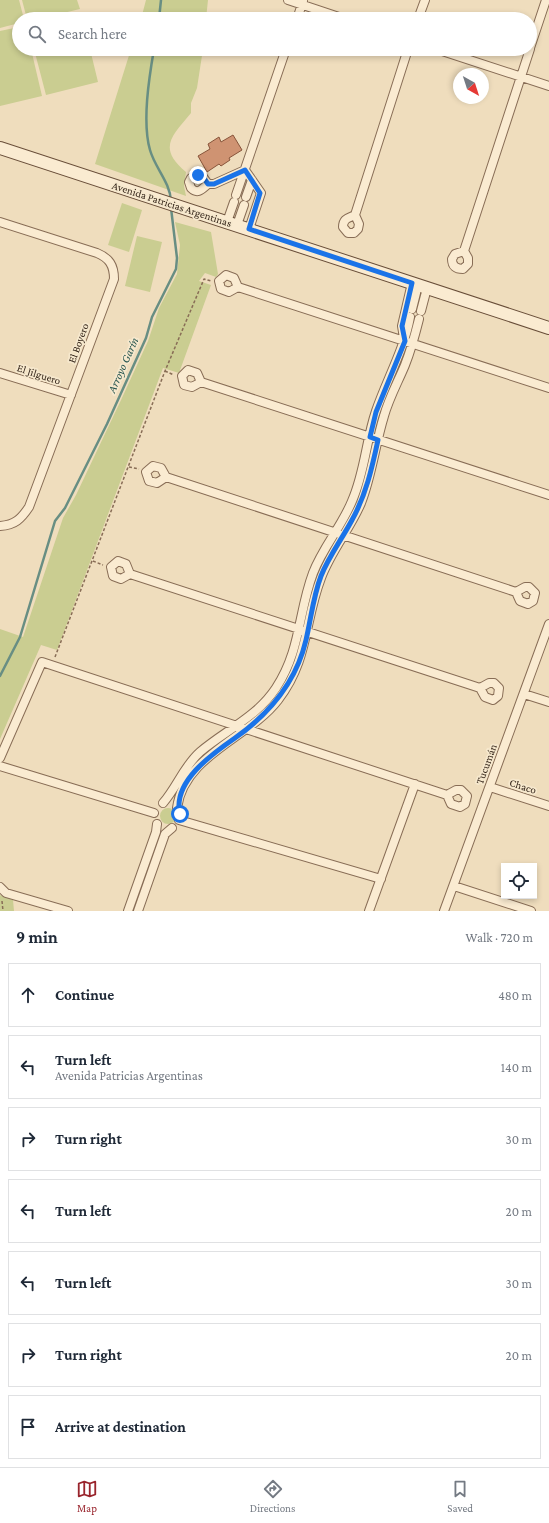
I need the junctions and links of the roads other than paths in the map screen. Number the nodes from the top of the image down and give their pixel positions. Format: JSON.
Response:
{"nodes":[{"id":1,"x":288,"y":0,"type":"edge"},
{"id":2,"x":425,"y":0,"type":"edge"},
{"id":3,"x":546,"y":0,"type":"edge"},
{"id":4,"x":302,"y":2,"type":"edge"},
{"id":5,"x":299,"y":12,"type":"edge"},
{"id":6,"x":327,"y":12,"type":"edge"},
{"id":7,"x":421,"y":12,"type":"edge"},
{"id":8,"x":537,"y":28,"type":"edge"},
{"id":9,"x":284,"y":56,"type":"edge"},
{"id":10,"x":406,"y":56,"type":"edge"},
{"id":11,"x":457,"y":56,"type":"edge"},
{"id":12,"x":528,"y":56,"type":"edge"},
{"id":13,"x":521,"y":77,"type":"junction"},
{"id":14,"x":549,"y":86,"type":"edge"},
{"id":15,"x":0,"y":148,"type":"edge"},
{"id":16,"x":245,"y":170,"type":"junction"},
{"id":17,"x":252,"y":180,"type":"junction"},
{"id":18,"x":208,"y":184,"type":"dead end"},
{"id":19,"x":355,"y":215,"type":"dead end"},
{"id":20,"x":0,"y":222,"type":"edge"},
{"id":21,"x":232,"y":224,"type":"junction"},
{"id":22,"x":249,"y":229,"type":"junction"},
{"id":23,"x":464,"y":251,"type":"dead end"},
{"id":24,"x":419,"y":285,"type":"junction"},
{"id":25,"x":238,"y":287,"type":"junction"},
{"id":26,"x":549,"y":328,"type":"edge"},
{"id":27,"x":409,"y":342,"type":"junction"},
{"id":28,"x":0,"y":372,"type":"edge"},
{"id":29,"x":201,"y":382,"type":"dead end"},
{"id":30,"x":549,"y":388,"type":"edge"},
{"id":31,"x":71,"y":396,"type":"junction"},
{"id":32,"x":374,"y":439,"type":"junction"},
{"id":33,"x":166,"y":478,"type":"dead end"},
{"id":34,"x":549,"y":495,"type":"edge"},
{"id":35,"x":0,"y":526,"type":"edge"},
{"id":36,"x":339,"y":534,"type":"junction"},
{"id":37,"x":130,"y":574,"type":"junction"},
{"id":38,"x":516,"y":592,"type":"dead end"},
{"id":39,"x":549,"y":624,"type":"edge"},
{"id":40,"x":300,"y":628,"type":"junction"},
{"id":41,"x":308,"y":631,"type":"junction"},
{"id":42,"x":480,"y":688,"type":"dead end"},
{"id":43,"x":524,"y":694,"type":"junction"},
{"id":44,"x":549,"y":702,"type":"edge"},
{"id":45,"x":237,"y":726,"type":"junction"},
{"id":46,"x":247,"y":729,"type":"junction"},
{"id":47,"x":0,"y":758,"type":"edge"},
{"id":48,"x":0,"y":766,"type":"edge"},
{"id":49,"x":415,"y":784,"type":"junction"},
{"id":50,"x":490,"y":787,"type":"junction"},
{"id":51,"x":447,"y":795,"type":"dead end"},
{"id":52,"x":163,"y":803,"type":"junction"},
{"id":53,"x":549,"y":806,"type":"edge"},
{"id":54,"x":177,"y":808,"type":"junction"},
{"id":55,"x":154,"y":813,"type":"junction"},
{"id":56,"x":179,"y":820,"type":"junction"},
{"id":57,"x":157,"y":824,"type":"junction"},
{"id":58,"x":172,"y":828,"type":"junction"},
{"id":59,"x":381,"y":879,"type":"junction"},
{"id":60,"x":454,"y":886,"type":"junction"},
{"id":61,"x":0,"y":887,"type":"edge"},
{"id":62,"x":68,"y":911,"type":"edge"},
{"id":63,"x":128,"y":911,"type":"edge"},
{"id":64,"x":138,"y":911,"type":"edge"},
{"id":65,"x":370,"y":911,"type":"edge"},
{"id":66,"x":444,"y":911,"type":"edge"},
{"id":67,"x":532,"y":911,"type":"edge"}],
"edges":[{"from":1,"to":4,"type":"street"},
{"from":2,"to":7,"type":"street"},
{"from":3,"to":8,"type":"street"},
{"from":4,"to":5,"type":"street"},
{"from":4,"to":6,"type":"street"},
{"from":9,"to":16,"type":"street"},
{"from":10,"to":19,"type":"street"},
{"from":11,"to":13,"type":"street"},
{"from":12,"to":13,"type":"street"},
{"from":13,"to":14,"type":"street"},
{"from":13,"to":23,"type":"street"},
{"from":15,"to":21,"type":"street","name":"Avenida Patricias Argentinas"},
{"from":16,"to":17,"type":"street"},
{"from":16,"to":18,"type":"street"},
{"from":16,"to":21,"type":"street"},
{"from":17,"to":21,"type":"street"},
{"from":17,"to":22,"type":"street"},
{"from":20,"to":31,"type":"street","name":"El Boyero"},
{"from":21,"to":22,"type":"street","name":"Avenida Patricias Argentinas"},
{"from":22,"to":24,"type":"street","name":"Avenida Patricias Argentinas"},
{"from":24,"to":26,"type":"street","name":"Avenida Patricias Argentinas"},
{"from":24,"to":27,"type":"street"},
{"from":24,"to":27,"type":"street"},
{"from":24,"to":27,"type":"street"},
{"from":25,"to":25,"type":"street"},
{"from":25,"to":27,"type":"street"},
{"from":27,"to":30,"type":"street"},
{"from":27,"to":32,"type":"street"},
{"from":28,"to":31,"type":"street","name":"El Jilguero"},
{"from":29,"to":32,"type":"street"},
{"from":31,"to":35,"type":"street","name":"El Boyero"},
{"from":32,"to":34,"type":"street"},
{"from":32,"to":36,"type":"street"},
{"from":33,"to":36,"type":"street"},
{"from":36,"to":38,"type":"street"},
{"from":36,"to":40,"type":"street"},
{"from":36,"to":41,"type":"street"},
{"from":37,"to":37,"type":"street"},
{"from":37,"to":40,"type":"street"},
{"from":39,"to":43,"type":"street","name":"Tucumán"},
{"from":40,"to":41,"type":"street"},
{"from":40,"to":45,"type":"street"},
{"from":41,"to":42,"type":"street"},
{"from":41,"to":46,"type":"street"},
{"from":43,"to":44,"type":"street"},
{"from":43,"to":50,"type":"street","name":"Tucumán"},
{"from":45,"to":46,"type":"street"},
{"from":45,"to":47,"type":"street"},
{"from":45,"to":52,"type":"street"},
{"from":46,"to":49,"type":"street"},
{"from":46,"to":54,"type":"street"},
{"from":48,"to":55,"type":"street"},
{"from":49,"to":51,"type":"street"},
{"from":49,"to":59,"type":"street"},
{"from":50,"to":53,"type":"street","name":"Chaco"},
{"from":50,"to":60,"type":"street","name":"Tucumán"},
{"from":52,"to":54,"type":"street"},
{"from":52,"to":55,"type":"street"},
{"from":54,"to":56,"type":"street"},
{"from":55,"to":57,"type":"street"},
{"from":56,"to":58,"type":"street"},
{"from":56,"to":59,"type":"street"},
{"from":57,"to":58,"type":"street"},
{"from":57,"to":63,"type":"street"},
{"from":58,"to":64,"type":"street"},
{"from":59,"to":65,"type":"street"},
{"from":60,"to":66,"type":"street","name":"Tucumán"},
{"from":60,"to":67,"type":"street"},
{"from":61,"to":62,"type":"street"}]}
